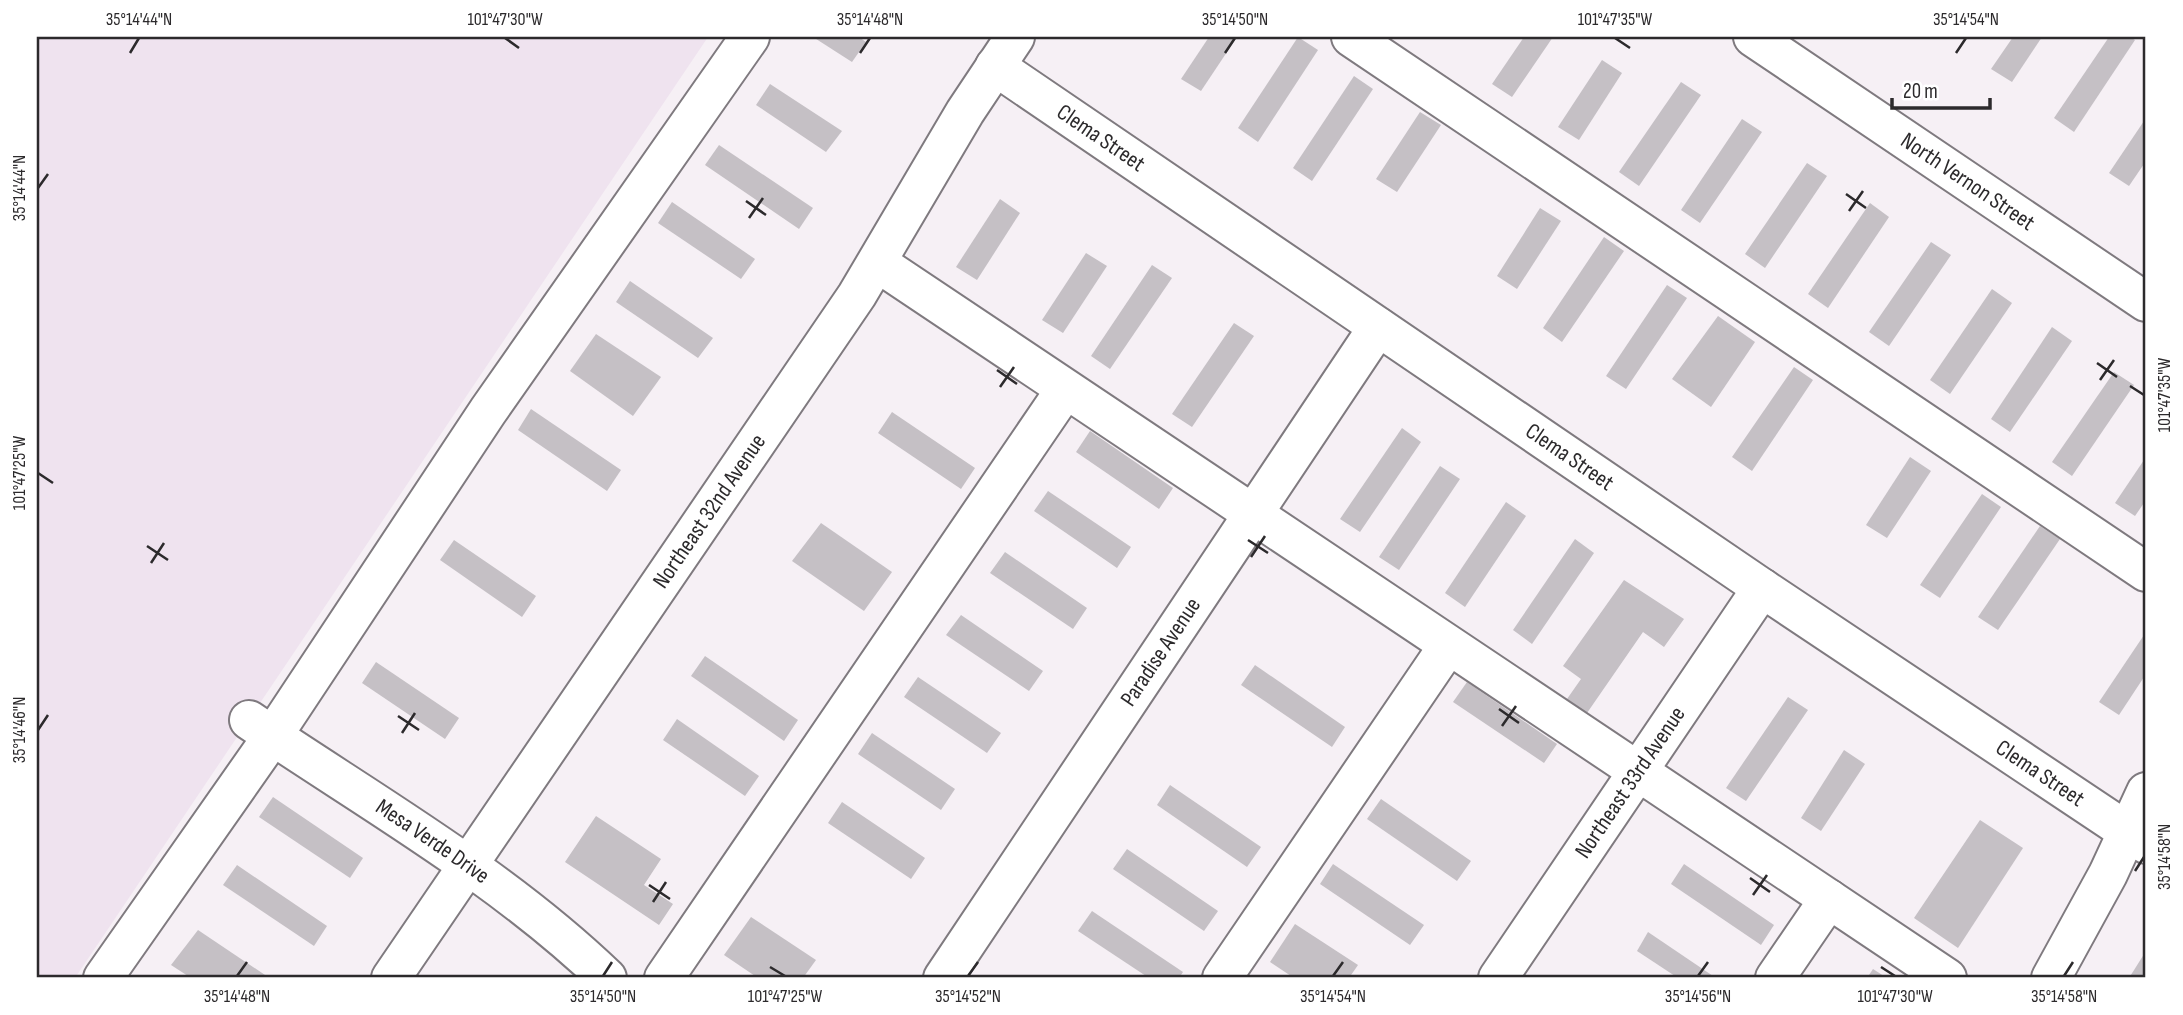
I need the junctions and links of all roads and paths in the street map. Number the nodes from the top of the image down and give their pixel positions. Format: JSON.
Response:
{"nodes":[{"id":1,"x":750,"y":37,"type":"edge"},
{"id":2,"x":1351,"y":37,"type":"edge"},
{"id":3,"x":1753,"y":37,"type":"edge"},
{"id":4,"x":1005,"y":52,"type":"edge"},
{"id":5,"x":878,"y":263,"type":"junction"},
{"id":6,"x":2146,"y":302,"type":"edge"},
{"id":7,"x":1378,"y":327,"type":"junction"},
{"id":8,"x":1065,"y":390,"type":"junction"},
{"id":9,"x":1254,"y":516,"type":"junction"},
{"id":10,"x":2146,"y":572,"type":"edge"},
{"id":11,"x":1762,"y":588,"type":"junction"},
{"id":12,"x":1448,"y":646,"type":"junction"},
{"id":13,"x":260,"y":728,"type":"junction"},
{"id":14,"x":1637,"y":772,"type":"junction"},
{"id":15,"x":2146,"y":792,"type":"edge"},
{"id":16,"x":2136,"y":837,"type":"edge"},
{"id":17,"x":468,"y":867,"type":"junction"},
{"id":18,"x":1829,"y":900,"type":"junction"},
{"id":19,"x":103,"y":978,"type":"edge"},
{"id":20,"x":391,"y":978,"type":"edge"},
{"id":21,"x":607,"y":978,"type":"edge"},
{"id":22,"x":664,"y":978,"type":"edge"},
{"id":23,"x":943,"y":978,"type":"edge"},
{"id":24,"x":1222,"y":978,"type":"edge"},
{"id":25,"x":1498,"y":978,"type":"edge"},
{"id":26,"x":1774,"y":978,"type":"edge"},
{"id":27,"x":1947,"y":978,"type":"edge"},
{"id":28,"x":2051,"y":978,"type":"edge"}],
"edges":[{"from":1,"to":13,"type":"street"},
{"from":2,"to":10,"type":"street"},
{"from":3,"to":6,"type":"street","name":"North Vernon Street"},
{"from":4,"to":5,"type":"street","name":"Northeast 32nd Avenue"},
{"from":4,"to":7,"type":"street","name":"Clema Street"},
{"from":5,"to":8,"type":"street"},
{"from":5,"to":17,"type":"street","name":"Northeast 32nd Avenue"},
{"from":7,"to":9,"type":"street","name":"Paradise Avenue"},
{"from":7,"to":11,"type":"street","name":"Clema Street"},
{"from":8,"to":9,"type":"street"},
{"from":8,"to":22,"type":"street"},
{"from":9,"to":12,"type":"street"},
{"from":9,"to":23,"type":"street","name":"Paradise Avenue"},
{"from":11,"to":14,"type":"street","name":"Northeast 33rd Avenue"},
{"from":11,"to":16,"type":"street","name":"Clema Street"},
{"from":12,"to":14,"type":"street"},
{"from":12,"to":24,"type":"street"},
{"from":13,"to":17,"type":"street","name":"Mesa Verde Drive"},
{"from":13,"to":19,"type":"street"},
{"from":14,"to":18,"type":"street"},
{"from":14,"to":25,"type":"street","name":"Northeast 33rd Avenue"},
{"from":15,"to":16,"type":"street"},
{"from":16,"to":28,"type":"street"},
{"from":17,"to":20,"type":"street","name":"Northeast 32nd Avenue"},
{"from":17,"to":21,"type":"street","name":"Mesa Verde Drive"},
{"from":18,"to":26,"type":"street"},
{"from":18,"to":27,"type":"street"}]}
